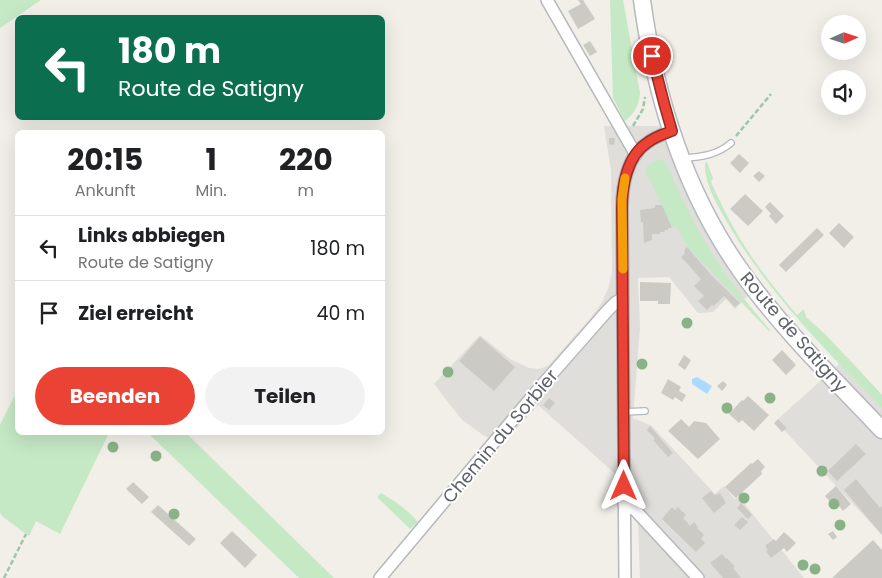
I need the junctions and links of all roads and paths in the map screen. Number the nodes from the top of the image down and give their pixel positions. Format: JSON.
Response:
{"nodes":[{"id":1,"x":547,"y":0,"type":"edge"},
{"id":2,"x":642,"y":0,"type":"edge"},
{"id":3,"x":771,"y":94,"type":"dead end"},
{"id":4,"x":672,"y":131,"type":"junction"},
{"id":5,"x":731,"y":143,"type":"joint"},
{"id":6,"x":636,"y":154,"type":"junction"},
{"id":7,"x":682,"y":158,"type":"junction"},
{"id":8,"x":623,"y":298,"type":"junction"},
{"id":9,"x":646,"y":411,"type":"dead end"},
{"id":10,"x":624,"y":412,"type":"junction"},
{"id":11,"x":882,"y":430,"type":"edge"},
{"id":12,"x":624,"y":504,"type":"junction"},
{"id":13,"x":26,"y":534,"type":"dead end"},
{"id":14,"x":4,"y":578,"type":"edge"},
{"id":15,"x":380,"y":578,"type":"edge"},
{"id":16,"x":625,"y":578,"type":"edge"},
{"id":17,"x":698,"y":578,"type":"edge"}],
"edges":[{"from":1,"to":6,"type":"street"},
{"from":2,"to":4,"type":"street","name":"Route de Satigny"},
{"from":3,"to":5,"type":"path"},
{"from":4,"to":6,"type":"street"},
{"from":4,"to":7,"type":"street","name":"Route de Satigny"},
{"from":5,"to":7,"type":"lane"},
{"from":6,"to":8,"type":"street"},
{"from":7,"to":11,"type":"street","name":"Route de Satigny"},
{"from":8,"to":10,"type":"street"},
{"from":8,"to":15,"type":"street","name":"Chemin du Sorbier"},
{"from":9,"to":10,"type":"lane"},
{"from":10,"to":12,"type":"street"},
{"from":12,"to":16,"type":"street"},
{"from":12,"to":17,"type":"street"},
{"from":13,"to":14,"type":"path"}]}
